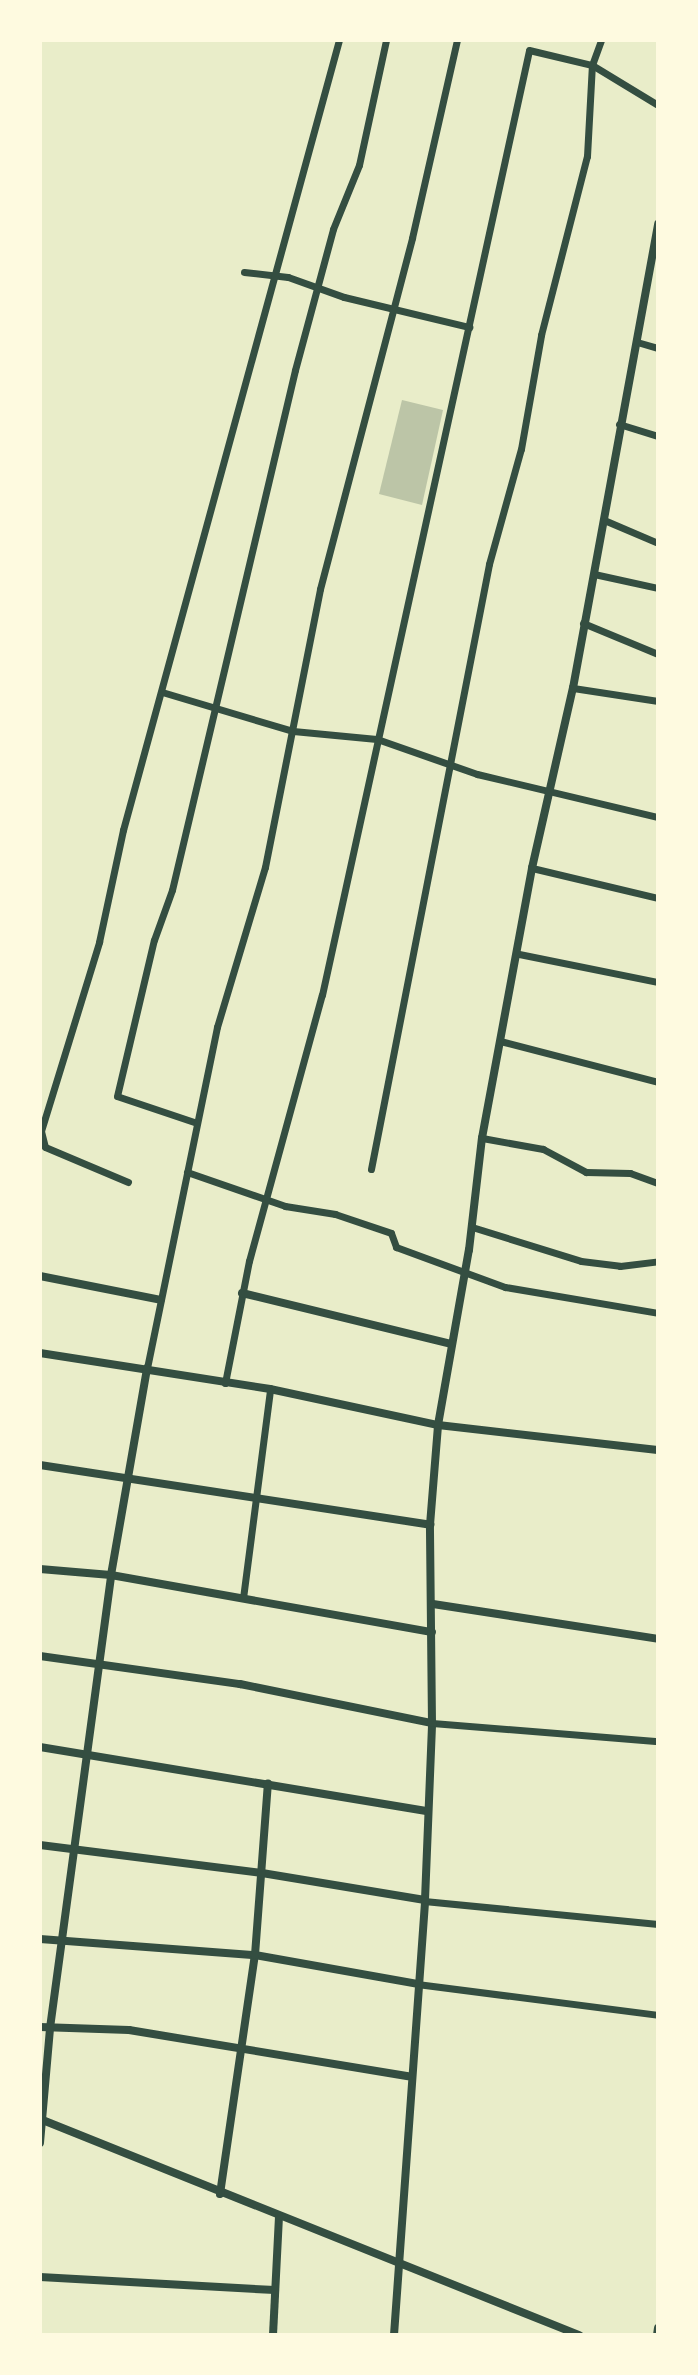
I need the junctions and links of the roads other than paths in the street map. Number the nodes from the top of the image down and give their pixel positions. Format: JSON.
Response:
{"nodes":[{"id":1,"x":339,"y":40,"type":"edge"},
{"id":2,"x":386,"y":40,"type":"edge"},
{"id":3,"x":457,"y":40,"type":"edge"},
{"id":4,"x":601,"y":40,"type":"edge"},
{"id":5,"x":592,"y":65,"type":"junction"},
{"id":6,"x":658,"y":105,"type":"edge"},
{"id":7,"x":658,"y":224,"type":"edge"},
{"id":8,"x":244,"y":272,"type":"dead end"},
{"id":9,"x":275,"y":275,"type":"junction"},
{"id":10,"x":321,"y":287,"type":"junction"},
{"id":11,"x":392,"y":309,"type":"junction"},
{"id":12,"x":469,"y":327,"type":"junction"},
{"id":13,"x":637,"y":342,"type":"junction"},
{"id":14,"x":658,"y":348,"type":"edge"},
{"id":15,"x":619,"y":424,"type":"junction"},
{"id":16,"x":658,"y":436,"type":"edge"},
{"id":17,"x":604,"y":520,"type":"junction"},
{"id":18,"x":658,"y":543,"type":"edge"},
{"id":19,"x":594,"y":574,"type":"junction"},
{"id":20,"x":658,"y":588,"type":"edge"},
{"id":21,"x":583,"y":623,"type":"junction"},
{"id":22,"x":658,"y":654,"type":"edge"},
{"id":23,"x":573,"y":688,"type":"junction"},
{"id":24,"x":162,"y":692,"type":"junction"},
{"id":25,"x":658,"y":701,"type":"edge"},
{"id":26,"x":214,"y":708,"type":"junction"},
{"id":27,"x":293,"y":731,"type":"junction"},
{"id":28,"x":377,"y":739,"type":"junction"},
{"id":29,"x":453,"y":765,"type":"junction"},
{"id":30,"x":549,"y":792,"type":"junction"},
{"id":31,"x":658,"y":817,"type":"edge"},
{"id":32,"x":532,"y":868,"type":"junction"},
{"id":33,"x":658,"y":898,"type":"edge"},
{"id":34,"x":519,"y":954,"type":"junction"},
{"id":35,"x":658,"y":982,"type":"edge"},
{"id":36,"x":500,"y":1041,"type":"junction"},
{"id":37,"x":658,"y":1082,"type":"edge"},
{"id":38,"x":197,"y":1123,"type":"junction"},
{"id":39,"x":482,"y":1138,"type":"junction"},
{"id":40,"x":371,"y":1169,"type":"dead end"},
{"id":41,"x":187,"y":1172,"type":"junction"},
{"id":42,"x":128,"y":1182,"type":"dead end"},
{"id":43,"x":658,"y":1183,"type":"edge"},
{"id":44,"x":268,"y":1200,"type":"junction"},
{"id":45,"x":472,"y":1227,"type":"junction"},
{"id":46,"x":658,"y":1261,"type":"edge"},
{"id":47,"x":465,"y":1273,"type":"junction"},
{"id":48,"x":40,"y":1276,"type":"edge"},
{"id":49,"x":242,"y":1293,"type":"junction"},
{"id":50,"x":161,"y":1300,"type":"junction"},
{"id":51,"x":658,"y":1313,"type":"edge"},
{"id":52,"x":452,"y":1344,"type":"junction"},
{"id":53,"x":40,"y":1353,"type":"edge"},
{"id":54,"x":147,"y":1368,"type":"junction"},
{"id":55,"x":225,"y":1383,"type":"junction"},
{"id":56,"x":270,"y":1389,"type":"junction"},
{"id":57,"x":438,"y":1425,"type":"junction"},
{"id":58,"x":658,"y":1450,"type":"edge"},
{"id":59,"x":40,"y":1465,"type":"edge"},
{"id":60,"x":128,"y":1476,"type":"junction"},
{"id":61,"x":256,"y":1495,"type":"junction"},
{"id":62,"x":430,"y":1525,"type":"junction"},
{"id":63,"x":40,"y":1569,"type":"edge"},
{"id":64,"x":111,"y":1575,"type":"junction"},
{"id":65,"x":243,"y":1598,"type":"junction"},
{"id":66,"x":433,"y":1604,"type":"junction"},
{"id":67,"x":432,"y":1632,"type":"junction"},
{"id":68,"x":658,"y":1639,"type":"edge"},
{"id":69,"x":40,"y":1656,"type":"edge"},
{"id":70,"x":99,"y":1667,"type":"junction"},
{"id":71,"x":432,"y":1723,"type":"junction"},
{"id":72,"x":658,"y":1741,"type":"edge"},
{"id":73,"x":40,"y":1747,"type":"edge"},
{"id":74,"x":87,"y":1751,"type":"junction"},
{"id":75,"x":268,"y":1783,"type":"junction"},
{"id":76,"x":428,"y":1811,"type":"junction"},
{"id":77,"x":40,"y":1845,"type":"edge"},
{"id":78,"x":76,"y":1848,"type":"junction"},
{"id":79,"x":262,"y":1873,"type":"junction"},
{"id":80,"x":424,"y":1900,"type":"junction"},
{"id":81,"x":658,"y":1924,"type":"edge"},
{"id":82,"x":40,"y":1939,"type":"edge"},
{"id":83,"x":63,"y":1941,"type":"junction"},
{"id":84,"x":255,"y":1955,"type":"junction"},
{"id":85,"x":417,"y":1984,"type":"junction"},
{"id":86,"x":658,"y":2015,"type":"edge"},
{"id":87,"x":45,"y":2027,"type":"edge"},
{"id":88,"x":244,"y":2046,"type":"junction"},
{"id":89,"x":408,"y":2076,"type":"junction"},
{"id":90,"x":41,"y":2119,"type":"edge"},
{"id":91,"x":40,"y":2143,"type":"edge"},
{"id":92,"x":220,"y":2194,"type":"junction"},
{"id":93,"x":279,"y":2216,"type":"junction"},
{"id":94,"x":398,"y":2260,"type":"junction"},
{"id":95,"x":40,"y":2277,"type":"edge"},
{"id":96,"x":275,"y":2290,"type":"junction"},
{"id":97,"x":658,"y":2328,"type":"edge"},
{"id":98,"x":273,"y":2335,"type":"edge"},
{"id":99,"x":394,"y":2335,"type":"edge"},
{"id":100,"x":579,"y":2335,"type":"edge"},
{"id":101,"x":657,"y":2335,"type":"edge"}],
"edges":[{"from":1,"to":9,"type":"street"},
{"from":2,"to":10,"type":"street"},
{"from":3,"to":11,"type":"street"},
{"from":4,"to":5,"type":"street"},
{"from":5,"to":6,"type":"street"},
{"from":5,"to":12,"type":"street"},
{"from":5,"to":29,"type":"street"},
{"from":7,"to":13,"type":"street"},
{"from":8,"to":9,"type":"street"},
{"from":9,"to":10,"type":"street"},
{"from":9,"to":24,"type":"street"},
{"from":10,"to":11,"type":"street"},
{"from":10,"to":26,"type":"street"},
{"from":11,"to":12,"type":"street"},
{"from":11,"to":27,"type":"street"},
{"from":12,"to":28,"type":"street"},
{"from":13,"to":14,"type":"street"},
{"from":13,"to":15,"type":"street"},
{"from":15,"to":16,"type":"street"},
{"from":15,"to":17,"type":"street"},
{"from":17,"to":18,"type":"street"},
{"from":17,"to":19,"type":"street"},
{"from":19,"to":20,"type":"street"},
{"from":19,"to":21,"type":"street"},
{"from":21,"to":22,"type":"street"},
{"from":21,"to":23,"type":"street"},
{"from":23,"to":25,"type":"street"},
{"from":23,"to":30,"type":"street"},
{"from":24,"to":26,"type":"street"},
{"from":24,"to":42,"type":"street"},
{"from":26,"to":27,"type":"street"},
{"from":26,"to":38,"type":"street"},
{"from":27,"to":28,"type":"street"},
{"from":27,"to":38,"type":"street"},
{"from":28,"to":29,"type":"street"},
{"from":28,"to":44,"type":"street"},
{"from":29,"to":30,"type":"street"},
{"from":29,"to":40,"type":"street"},
{"from":30,"to":31,"type":"street"},
{"from":30,"to":32,"type":"street"},
{"from":32,"to":33,"type":"street"},
{"from":32,"to":34,"type":"street"},
{"from":34,"to":35,"type":"street"},
{"from":34,"to":36,"type":"street"},
{"from":36,"to":37,"type":"street"},
{"from":36,"to":39,"type":"street"},
{"from":38,"to":41,"type":"street"},
{"from":39,"to":43,"type":"street"},
{"from":39,"to":45,"type":"street"},
{"from":41,"to":44,"type":"street"},
{"from":41,"to":50,"type":"street"},
{"from":44,"to":47,"type":"street"},
{"from":44,"to":49,"type":"street"},
{"from":45,"to":46,"type":"street"},
{"from":45,"to":47,"type":"street"},
{"from":47,"to":51,"type":"street"},
{"from":47,"to":52,"type":"street"},
{"from":48,"to":50,"type":"street"},
{"from":49,"to":52,"type":"street"},
{"from":49,"to":55,"type":"street"},
{"from":50,"to":54,"type":"street"},
{"from":52,"to":57,"type":"street"},
{"from":53,"to":54,"type":"street"},
{"from":54,"to":55,"type":"street"},
{"from":54,"to":60,"type":"street"},
{"from":55,"to":56,"type":"street"},
{"from":56,"to":57,"type":"street"},
{"from":56,"to":61,"type":"street"},
{"from":57,"to":58,"type":"street"},
{"from":57,"to":62,"type":"street"},
{"from":59,"to":60,"type":"street"},
{"from":60,"to":61,"type":"street"},
{"from":60,"to":64,"type":"street"},
{"from":61,"to":62,"type":"street"},
{"from":61,"to":65,"type":"street"},
{"from":62,"to":66,"type":"street"},
{"from":63,"to":64,"type":"street"},
{"from":64,"to":65,"type":"street"},
{"from":64,"to":70,"type":"street"},
{"from":65,"to":67,"type":"street"},
{"from":66,"to":67,"type":"street"},
{"from":66,"to":68,"type":"street"},
{"from":67,"to":71,"type":"street"},
{"from":69,"to":70,"type":"street"},
{"from":70,"to":71,"type":"street"},
{"from":70,"to":74,"type":"street"},
{"from":71,"to":72,"type":"street"},
{"from":71,"to":76,"type":"street"},
{"from":73,"to":74,"type":"street"},
{"from":74,"to":75,"type":"street"},
{"from":74,"to":78,"type":"street"},
{"from":75,"to":76,"type":"street"},
{"from":75,"to":79,"type":"street"},
{"from":76,"to":80,"type":"street"},
{"from":77,"to":78,"type":"street"},
{"from":78,"to":79,"type":"street"},
{"from":78,"to":83,"type":"street"},
{"from":79,"to":80,"type":"street"},
{"from":79,"to":84,"type":"street"},
{"from":80,"to":81,"type":"street"},
{"from":80,"to":85,"type":"street"},
{"from":82,"to":83,"type":"street"},
{"from":83,"to":84,"type":"street"},
{"from":83,"to":87,"type":"street"},
{"from":84,"to":85,"type":"street"},
{"from":84,"to":88,"type":"street"},
{"from":85,"to":86,"type":"street"},
{"from":85,"to":89,"type":"street"},
{"from":87,"to":88,"type":"street"},
{"from":87,"to":90,"type":"street"},
{"from":88,"to":89,"type":"street"},
{"from":88,"to":92,"type":"street"},
{"from":89,"to":94,"type":"street"},
{"from":90,"to":91,"type":"street"},
{"from":90,"to":92,"type":"street"},
{"from":92,"to":93,"type":"street"},
{"from":93,"to":94,"type":"street"},
{"from":93,"to":96,"type":"street"},
{"from":94,"to":99,"type":"street"},
{"from":94,"to":100,"type":"street"},
{"from":95,"to":96,"type":"street"},
{"from":96,"to":98,"type":"street"},
{"from":97,"to":101,"type":"street"}]}
